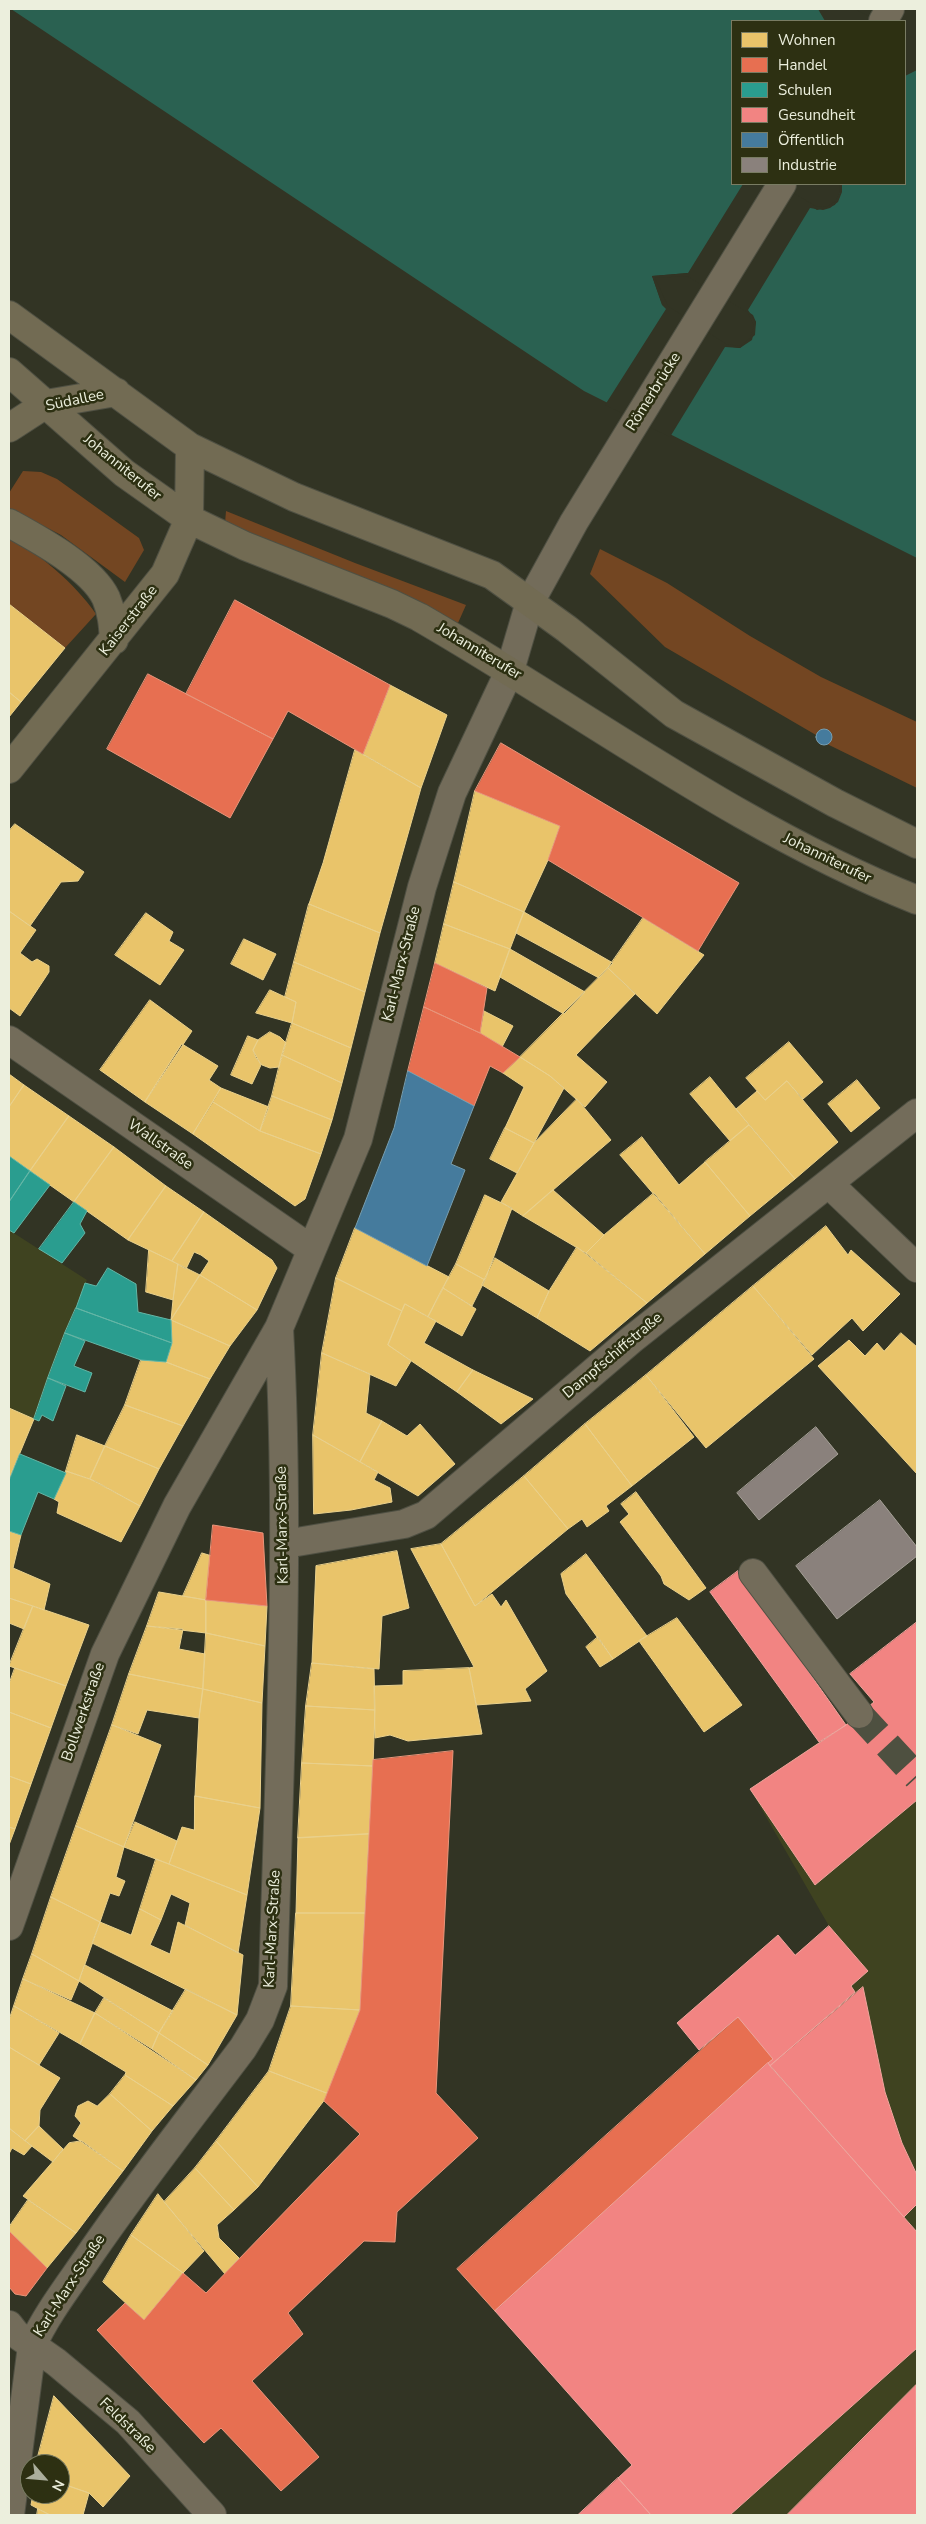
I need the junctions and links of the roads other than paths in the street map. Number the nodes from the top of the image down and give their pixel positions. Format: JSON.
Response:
{"nodes":[{"id":1,"x":890,"y":9,"type":"edge"},
{"id":2,"x":884,"y":20,"type":"edge"},
{"id":3,"x":781,"y":185,"type":"edge"},
{"id":4,"x":9,"y":316,"type":"edge"},
{"id":5,"x":9,"y":372,"type":"edge"},
{"id":6,"x":116,"y":392,"type":"junction"},
{"id":7,"x":46,"y":404,"type":"junction"},
{"id":8,"x":9,"y":428,"type":"edge"},
{"id":9,"x":190,"y":447,"type":"junction"},
{"id":10,"x":189,"y":519,"type":"junction"},
{"id":11,"x":9,"y":523,"type":"edge"},
{"id":12,"x":530,"y":602,"type":"junction"},
{"id":13,"x":114,"y":640,"type":"junction"},
{"id":14,"x":510,"y":670,"type":"junction"},
{"id":15,"x":9,"y":769,"type":"edge"},
{"id":16,"x":917,"y":844,"type":"edge"},
{"id":17,"x":917,"y":900,"type":"edge"},
{"id":18,"x":9,"y":1040,"type":"edge"},
{"id":19,"x":917,"y":1113,"type":"edge"},
{"id":20,"x":829,"y":1184,"type":"junction"},
{"id":21,"x":311,"y":1250,"type":"junction"},
{"id":22,"x":917,"y":1268,"type":"edge"},
{"id":23,"x":279,"y":1328,"type":"junction"},
{"id":24,"x":177,"y":1506,"type":"joint"},
{"id":25,"x":285,"y":1544,"type":"junction"},
{"id":26,"x":753,"y":1573,"type":"dead end"},
{"id":27,"x":859,"y":1714,"type":"tunnel mouth"},
{"id":28,"x":9,"y":1926,"type":"edge"},
{"id":29,"x":9,"y":2324,"type":"edge"},
{"id":30,"x":32,"y":2346,"type":"junction"},
{"id":31,"x":10,"y":2515,"type":"edge"},
{"id":32,"x":212,"y":2515,"type":"edge"}],
"edges":[{"from":1,"to":2,"type":"street"},
{"from":3,"to":12,"type":"street","name":"Römerbrücke"},
{"from":4,"to":6,"type":"main road"},
{"from":5,"to":7,"type":"main road","name":"Johanniterufer"},
{"from":6,"to":7,"type":"main road","name":"Südallee"},
{"from":6,"to":9,"type":"main road"},
{"from":7,"to":8,"type":"main road","name":"Südallee"},
{"from":7,"to":10,"type":"main road","name":"Johanniterufer"},
{"from":9,"to":10,"type":"main road","name":"Kaiserstraße"},
{"from":9,"to":12,"type":"main road"},
{"from":10,"to":13,"type":"main road","name":"Kaiserstraße"},
{"from":10,"to":14,"type":"main road","name":"Johanniterufer"},
{"from":11,"to":13,"type":"main road"},
{"from":12,"to":14,"type":"street","name":"Karl-Marx-Straße"},
{"from":12,"to":16,"type":"main road"},
{"from":13,"to":15,"type":"main road","name":"Kaiserstraße"},
{"from":14,"to":17,"type":"main road","name":"Johanniterufer"},
{"from":14,"to":21,"type":"street","name":"Karl-Marx-Straße"},
{"from":18,"to":21,"type":"street","name":"Wallstraße"},
{"from":19,"to":20,"type":"street","name":"Dampfschiffstraße"},
{"from":20,"to":22,"type":"street"},
{"from":20,"to":25,"type":"street","name":"Dampfschiffstraße"},
{"from":21,"to":23,"type":"street","name":"Karl-Marx-Straße"},
{"from":23,"to":24,"type":"street","name":"Karl-Marx-Straße"},
{"from":23,"to":25,"type":"street","name":"Karl-Marx-Straße"},
{"from":24,"to":28,"type":"street","name":"Bollwerkstraße"},
{"from":25,"to":30,"type":"street","name":"Karl-Marx-Straße"},
{"from":26,"to":27,"type":"street"},
{"from":29,"to":30,"type":"street","name":"Feldstraße"},
{"from":30,"to":31,"type":"street","name":"Karl-Marx-Straße"},
{"from":30,"to":32,"type":"street","name":"Feldstraße"}]}
